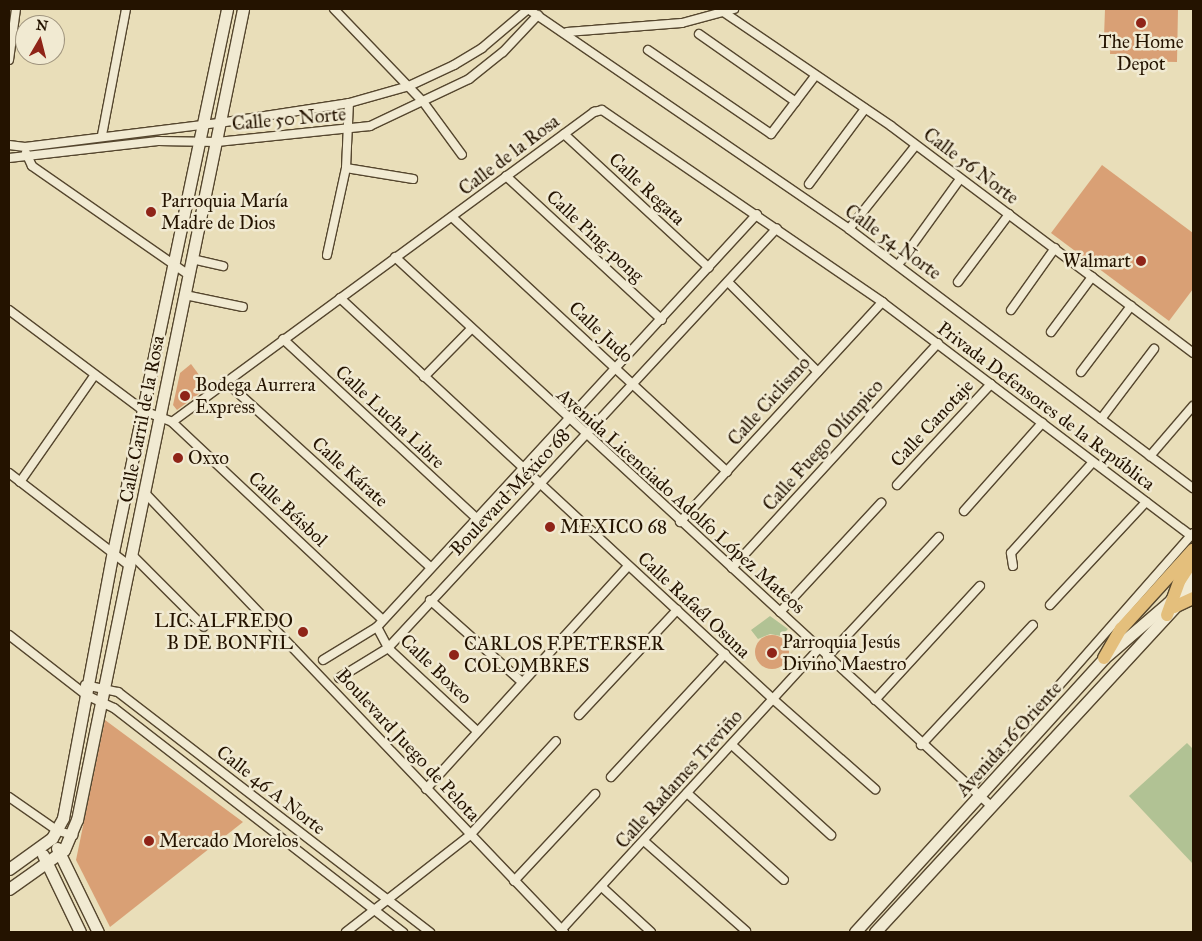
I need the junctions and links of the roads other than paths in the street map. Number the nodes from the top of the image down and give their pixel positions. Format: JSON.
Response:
{"nodes":[{"id":1,"x":16,"y":9,"type":"edge"},
{"id":2,"x":126,"y":9,"type":"edge"},
{"id":3,"x":227,"y":9,"type":"edge"},
{"id":4,"x":242,"y":9,"type":"edge"},
{"id":5,"x":334,"y":9,"type":"edge"},
{"id":6,"x":528,"y":9,"type":"edge"},
{"id":7,"x":734,"y":9,"type":"edge"},
{"id":8,"x":721,"y":12,"type":"edge"},
{"id":9,"x":538,"y":16,"type":"junction"},
{"id":10,"x":567,"y":32,"type":"junction"},
{"id":11,"x":699,"y":34,"type":"dead end"},
{"id":12,"x":648,"y":50,"type":"dead end"},
{"id":13,"x":9,"y":60,"type":"edge"},
{"id":14,"x":815,"y":76,"type":"junction"},
{"id":15,"x":409,"y":86,"type":"junction"},
{"id":16,"x":424,"y":102,"type":"junction"},
{"id":17,"x":796,"y":102,"type":"junction"},
{"id":18,"x":349,"y":103,"type":"junction"},
{"id":19,"x":865,"y":109,"type":"junction"},
{"id":20,"x":204,"y":123,"type":"junction"},
{"id":21,"x":219,"y":123,"type":"junction"},
{"id":22,"x":350,"y":130,"type":"junction"},
{"id":23,"x":564,"y":134,"type":"junction"},
{"id":24,"x":102,"y":135,"type":"junction"},
{"id":25,"x":201,"y":139,"type":"junction"},
{"id":26,"x":217,"y":142,"type":"junction"},
{"id":27,"x":9,"y":145,"type":"edge"},
{"id":28,"x":916,"y":145,"type":"junction"},
{"id":29,"x":26,"y":147,"type":"junction"},
{"id":30,"x":462,"y":155,"type":"dead end"},
{"id":31,"x":9,"y":158,"type":"edge"},
{"id":32,"x":26,"y":158,"type":"junction"},
{"id":33,"x":346,"y":168,"type":"junction"},
{"id":34,"x":506,"y":176,"type":"junction"},
{"id":35,"x":414,"y":179,"type":"dead end"},
{"id":36,"x":960,"y":179,"type":"junction"},
{"id":37,"x":809,"y":184,"type":"dead end"},
{"id":38,"x":756,"y":214,"type":"junction"},
{"id":39,"x":1009,"y":214,"type":"junction"},
{"id":40,"x":452,"y":217,"type":"junction"},
{"id":41,"x":777,"y":228,"type":"junction"},
{"id":42,"x":849,"y":229,"type":"junction"},
{"id":43,"x":1055,"y":248,"type":"junction"},
{"id":44,"x":327,"y":255,"type":"dead end"},
{"id":45,"x":395,"y":257,"type":"junction"},
{"id":46,"x":192,"y":259,"type":"junction"},
{"id":47,"x":898,"y":265,"type":"junction"},
{"id":48,"x":172,"y":266,"type":"junction"},
{"id":49,"x":223,"y":266,"type":"dead end"},
{"id":50,"x":709,"y":268,"type":"junction"},
{"id":51,"x":189,"y":275,"type":"junction"},
{"id":52,"x":1092,"y":277,"type":"junction"},
{"id":53,"x":728,"y":282,"type":"junction"},
{"id":54,"x":958,"y":282,"type":"dead end"},
{"id":55,"x":185,"y":295,"type":"junction"},
{"id":56,"x":340,"y":298,"type":"junction"},
{"id":57,"x":882,"y":302,"type":"junction"},
{"id":58,"x":1131,"y":306,"type":"junction"},
{"id":59,"x":243,"y":307,"type":"dead end"},
{"id":60,"x":9,"y":310,"type":"edge"},
{"id":61,"x":1011,"y":310,"type":"dead end"},
{"id":62,"x":662,"y":320,"type":"junction"},
{"id":63,"x":471,"y":329,"type":"junction"},
{"id":64,"x":1051,"y":332,"type":"dead end"},
{"id":65,"x":282,"y":339,"type":"junction"},
{"id":66,"x":938,"y":343,"type":"junction"},
{"id":67,"x":1154,"y":350,"type":"dead end"},
{"id":68,"x":1193,"y":353,"type":"edge"},
{"id":69,"x":616,"y":368,"type":"junction"},
{"id":70,"x":818,"y":372,"type":"junction"},
{"id":71,"x":1081,"y":372,"type":"dead end"},
{"id":72,"x":94,"y":376,"type":"junction"},
{"id":73,"x":424,"y":377,"type":"junction"},
{"id":74,"x":225,"y":381,"type":"junction"},
{"id":75,"x":633,"y":384,"type":"junction"},
{"id":76,"x":991,"y":384,"type":"junction"},
{"id":77,"x":1193,"y":406,"type":"edge"},
{"id":78,"x":144,"y":411,"type":"junction"},
{"id":79,"x":1101,"y":419,"type":"junction"},
{"id":80,"x":569,"y":420,"type":"junction"},
{"id":81,"x":166,"y":421,"type":"junction"},
{"id":82,"x":1042,"y":423,"type":"junction"},
{"id":83,"x":586,"y":436,"type":"junction"},
{"id":84,"x":1150,"y":456,"type":"junction"},
{"id":85,"x":1092,"y":462,"type":"junction"},
{"id":86,"x":523,"y":469,"type":"junction"},
{"id":87,"x":727,"y":472,"type":"junction"},
{"id":88,"x":9,"y":473,"type":"edge"},
{"id":89,"x":20,"y":482,"type":"junction"},
{"id":90,"x":897,"y":485,"type":"dead end"},
{"id":91,"x":540,"y":486,"type":"junction"},
{"id":92,"x":1193,"y":488,"type":"edge"},
{"id":93,"x":145,"y":493,"type":"junction"},
{"id":94,"x":1146,"y":502,"type":"junction"},
{"id":95,"x":881,"y":503,"type":"dead end"},
{"id":96,"x":964,"y":512,"type":"dead end"},
{"id":97,"x":476,"y":518,"type":"junction"},
{"id":98,"x":680,"y":522,"type":"junction"},
{"id":99,"x":1192,"y":534,"type":"edge"},
{"id":100,"x":939,"y":537,"type":"dead end"},
{"id":101,"x":1193,"y":550,"type":"edge"},
{"id":102,"x":113,"y":552,"type":"junction"},
{"id":103,"x":1193,"y":561,"type":"edge"},
{"id":104,"x":132,"y":562,"type":"junction"},
{"id":105,"x":628,"y":566,"type":"junction"},
{"id":106,"x":1013,"y":566,"type":"dead end"},
{"id":107,"x":430,"y":567,"type":"junction"},
{"id":108,"x":732,"y":568,"type":"junction"},
{"id":109,"x":1193,"y":574,"type":"edge"},
{"id":110,"x":980,"y":586,"type":"dead end"},
{"id":111,"x":1193,"y":587,"type":"edge"},
{"id":112,"x":1193,"y":598,"type":"edge"},
{"id":113,"x":430,"y":600,"type":"junction"},
{"id":114,"x":1050,"y":605,"type":"dead end"},
{"id":115,"x":1172,"y":606,"type":"junction"},
{"id":116,"x":677,"y":610,"type":"junction"},
{"id":117,"x":780,"y":612,"type":"junction"},
{"id":118,"x":382,"y":619,"type":"junction"},
{"id":119,"x":1033,"y":625,"type":"dead end"},
{"id":120,"x":204,"y":626,"type":"dead end"},
{"id":121,"x":377,"y":627,"type":"junction"},
{"id":122,"x":9,"y":635,"type":"edge"},
{"id":123,"x":388,"y":648,"type":"junction"},
{"id":124,"x":818,"y":649,"type":"junction"},
{"id":125,"x":725,"y":654,"type":"junction"},
{"id":126,"x":827,"y":656,"type":"junction"},
{"id":127,"x":1104,"y":658,"type":"junction"},
{"id":128,"x":323,"y":660,"type":"dead end"},
{"id":129,"x":338,"y":678,"type":"dead end"},
{"id":130,"x":521,"y":681,"type":"junction"},
{"id":131,"x":102,"y":687,"type":"junction"},
{"id":132,"x":87,"y":690,"type":"junction"},
{"id":133,"x":100,"y":700,"type":"junction"},
{"id":134,"x":774,"y":700,"type":"junction"},
{"id":135,"x":875,"y":700,"type":"junction"},
{"id":136,"x":579,"y":715,"type":"dead end"},
{"id":137,"x":477,"y":731,"type":"junction"},
{"id":138,"x":556,"y":741,"type":"dead end"},
{"id":139,"x":732,"y":745,"type":"junction"},
{"id":140,"x":921,"y":745,"type":"junction"},
{"id":141,"x":203,"y":757,"type":"junction"},
{"id":142,"x":193,"y":769,"type":"junction"},
{"id":143,"x":611,"y":777,"type":"dead end"},
{"id":144,"x":969,"y":788,"type":"junction"},
{"id":145,"x":426,"y":789,"type":"junction"},
{"id":146,"x":875,"y":789,"type":"dead end"},
{"id":147,"x":688,"y":793,"type":"junction"},
{"id":148,"x":595,"y":794,"type":"dead end"},
{"id":149,"x":9,"y":797,"type":"edge"},
{"id":150,"x":980,"y":797,"type":"junction"},
{"id":151,"x":992,"y":806,"type":"junction"},
{"id":152,"x":55,"y":835,"type":"junction"},
{"id":153,"x":73,"y":835,"type":"junction"},
{"id":154,"x":470,"y":835,"type":"junction"},
{"id":155,"x":831,"y":835,"type":"dead end"},
{"id":156,"x":305,"y":837,"type":"junction"},
{"id":157,"x":644,"y":841,"type":"junction"},
{"id":158,"x":39,"y":847,"type":"junction"},
{"id":159,"x":295,"y":848,"type":"junction"},
{"id":160,"x":60,"y":853,"type":"junction"},
{"id":161,"x":47,"y":862,"type":"junction"},
{"id":162,"x":9,"y":869,"type":"edge"},
{"id":163,"x":784,"y":880,"type":"dead end"},
{"id":164,"x":514,"y":881,"type":"junction"},
{"id":165,"x":603,"y":888,"type":"junction"},
{"id":166,"x":9,"y":889,"type":"edge"},
{"id":167,"x":387,"y":900,"type":"junction"},
{"id":168,"x":374,"y":910,"type":"junction"},
{"id":169,"x":563,"y":931,"type":"edge"},
{"id":170,"x":746,"y":931,"type":"dead end"},
{"id":171,"x":80,"y":932,"type":"edge"},
{"id":172,"x":98,"y":932,"type":"edge"},
{"id":173,"x":346,"y":932,"type":"edge"},
{"id":174,"x":403,"y":932,"type":"edge"},
{"id":175,"x":430,"y":932,"type":"edge"},
{"id":176,"x":651,"y":932,"type":"edge"},
{"id":177,"x":855,"y":932,"type":"edge"},
{"id":178,"x":875,"y":932,"type":"edge"}],
"edges":[{"from":1,"to":13,"type":"street"},
{"from":2,"to":24,"type":"street"},
{"from":3,"to":20,"type":"main road","name":"Calle Carril de la Rosa"},
{"from":4,"to":21,"type":"main road","name":"Calle Carril de la Rosa"},
{"from":5,"to":15,"type":"street"},
{"from":6,"to":9,"type":"street","name":"Calle 54 Norte"},
{"from":6,"to":15,"type":"street","name":"Calle 50 Norte"},
{"from":7,"to":8,"type":"street"},
{"from":8,"to":10,"type":"street"},
{"from":8,"to":14,"type":"street","name":"Calle 56 Norte"},
{"from":9,"to":10,"type":"street","name":"Calle 54 Norte"},
{"from":9,"to":16,"type":"street","name":"Calle 50 Norte"},
{"from":10,"to":42,"type":"street","name":"Calle 54 Norte"},
{"from":11,"to":17,"type":"street"},
{"from":12,"to":17,"type":"street"},
{"from":14,"to":17,"type":"street"},
{"from":14,"to":19,"type":"street","name":"Calle 56 Norte"},
{"from":15,"to":16,"type":"street"},
{"from":15,"to":18,"type":"street","name":"Calle 50 Norte"},
{"from":16,"to":22,"type":"street","name":"Calle 50 Norte"},
{"from":16,"to":30,"type":"street"},
{"from":18,"to":21,"type":"street","name":"Calle 50 Norte"},
{"from":18,"to":22,"type":"street"},
{"from":19,"to":28,"type":"street","name":"Calle 56 Norte"},
{"from":19,"to":37,"type":"street"},
{"from":20,"to":21,"type":"street","name":"Calle 50 Norte"},
{"from":20,"to":24,"type":"street","name":"Calle 50 Norte"},
{"from":20,"to":25,"type":"main road","name":"Calle Carril de la Rosa"},
{"from":21,"to":26,"type":"main road","name":"Calle Carril de la Rosa"},
{"from":22,"to":26,"type":"street","name":"Calle 50 Norte"},
{"from":22,"to":33,"type":"street"},
{"from":23,"to":34,"type":"street","name":"Calle de la Rosa"},
{"from":23,"to":38,"type":"street","name":"Calle de la Rosa"},
{"from":23,"to":50,"type":"street","name":"Calle Regata"},
{"from":24,"to":29,"type":"street","name":"Calle 50 Norte"},
{"from":25,"to":26,"type":"street","name":"Calle 50 Norte"},
{"from":25,"to":32,"type":"street","name":"Calle 50 Norte"},
{"from":25,"to":48,"type":"main road","name":"Calle Carril de la Rosa"},
{"from":26,"to":46,"type":"main road","name":"Calle Carril de la Rosa"},
{"from":27,"to":29,"type":"street","name":"Calle 50 Norte"},
{"from":28,"to":36,"type":"street","name":"Calle 56 Norte"},
{"from":28,"to":42,"type":"street"},
{"from":29,"to":32,"type":"street"},
{"from":31,"to":32,"type":"street","name":"Calle 50 Norte"},
{"from":32,"to":48,"type":"street"},
{"from":33,"to":35,"type":"street"},
{"from":33,"to":44,"type":"street"},
{"from":34,"to":40,"type":"street","name":"Calle de la Rosa"},
{"from":34,"to":62,"type":"street","name":"Calle Ping-pong"},
{"from":36,"to":39,"type":"street","name":"Calle 56 Norte"},
{"from":36,"to":47,"type":"street"},
{"from":38,"to":41,"type":"street","name":"Calle de la Rosa"},
{"from":38,"to":50,"type":"street","name":"Boulevard México 68"},
{"from":39,"to":43,"type":"street","name":"Calle 56 Norte"},
{"from":39,"to":54,"type":"street"},
{"from":40,"to":45,"type":"street","name":"Calle de la Rosa"},
{"from":40,"to":69,"type":"street","name":"Calle Judo"},
{"from":41,"to":53,"type":"street","name":"Boulevard México 68"},
{"from":41,"to":57,"type":"street","name":"Calle de la Rosa"},
{"from":42,"to":47,"type":"street","name":"Calle 54 Norte"},
{"from":43,"to":52,"type":"street","name":"Calle 56 Norte"},
{"from":43,"to":61,"type":"street"},
{"from":45,"to":56,"type":"street","name":"Calle de la Rosa"},
{"from":45,"to":63,"type":"street","name":"Avenida Licenciado Adolfo López Mateos"},
{"from":46,"to":49,"type":"street"},
{"from":46,"to":51,"type":"main road","name":"Calle Carril de la Rosa"},
{"from":47,"to":79,"type":"street","name":"Calle 54 Norte"},
{"from":48,"to":51,"type":"street"},
{"from":48,"to":78,"type":"main road","name":"Calle Carril de la Rosa"},
{"from":50,"to":62,"type":"street","name":"Boulevard México 68"},
{"from":51,"to":55,"type":"main road","name":"Calle Carril de la Rosa"},
{"from":52,"to":58,"type":"street","name":"Calle 56 Norte"},
{"from":52,"to":64,"type":"street"},
{"from":53,"to":70,"type":"street"},
{"from":53,"to":75,"type":"street","name":"Boulevard México 68"},
{"from":55,"to":59,"type":"street"},
{"from":55,"to":81,"type":"main road","name":"Calle Carril de la Rosa"},
{"from":56,"to":65,"type":"street","name":"Calle de la Rosa"},
{"from":56,"to":73,"type":"street","name":"Calle Rafaél Osuna"},
{"from":57,"to":66,"type":"street","name":"Privada Defensores de la República"},
{"from":57,"to":70,"type":"street","name":"Calle Ciclismo"},
{"from":58,"to":68,"type":"street","name":"Calle 56 Norte"},
{"from":58,"to":71,"type":"street"},
{"from":60,"to":72,"type":"street","name":"Calle Béisbol"},
{"from":62,"to":69,"type":"street","name":"Boulevard México 68"},
{"from":63,"to":73,"type":"street"},
{"from":63,"to":80,"type":"street","name":"Avenida Licenciado Adolfo López Mateos"},
{"from":65,"to":74,"type":"street","name":"Calle de la Rosa"},
{"from":65,"to":97,"type":"street","name":"Calle Lucha Libre"},
{"from":66,"to":76,"type":"street","name":"Privada Defensores de la República"},
{"from":66,"to":108,"type":"street","name":"Calle Fuego Olímpico"},
{"from":67,"to":79,"type":"street"},
{"from":69,"to":75,"type":"street","name":"Calle Judo"},
{"from":69,"to":80,"type":"street","name":"Boulevard México 68"},
{"from":70,"to":87,"type":"street","name":"Calle Ciclismo"},
{"from":72,"to":78,"type":"street","name":"Calle Béisbol"},
{"from":72,"to":89,"type":"street"},
{"from":73,"to":86,"type":"street","name":"Calle Rafaél Osuna"},
{"from":74,"to":81,"type":"street","name":"Calle de la Rosa"},
{"from":74,"to":107,"type":"street","name":"Calle Kárate"},
{"from":75,"to":83,"type":"street","name":"Boulevard México 68"},
{"from":75,"to":87,"type":"street","name":"Calle Judo"},
{"from":76,"to":82,"type":"street","name":"Privada Defensores de la República"},
{"from":76,"to":90,"type":"street","name":"Calle Canotaje"},
{"from":77,"to":84,"type":"street"},
{"from":78,"to":81,"type":"street","name":"Calle Béisbol"},
{"from":78,"to":102,"type":"main road","name":"Calle Carril de la Rosa"},
{"from":79,"to":84,"type":"street","name":"Calle 54 Norte"},
{"from":80,"to":83,"type":"street","name":"Avenida Licenciado Adolfo López Mateos"},
{"from":80,"to":86,"type":"street","name":"Boulevard México 68"},
{"from":81,"to":93,"type":"main road","name":"Calle Carril de la Rosa"},
{"from":81,"to":118,"type":"street","name":"Calle Béisbol"},
{"from":82,"to":85,"type":"street","name":"Privada Defensores de la República"},
{"from":82,"to":96,"type":"street"},
{"from":83,"to":91,"type":"street","name":"Boulevard México 68"},
{"from":83,"to":98,"type":"street","name":"Avenida Licenciado Adolfo López Mateos"},
{"from":84,"to":92,"type":"street","name":"Calle 54 Norte"},
{"from":85,"to":94,"type":"street","name":"Privada Defensores de la República"},
{"from":85,"to":106,"type":"street"},
{"from":86,"to":91,"type":"street","name":"Calle Rafaél Osuna"},
{"from":86,"to":97,"type":"street","name":"Boulevard México 68"},
{"from":87,"to":98,"type":"street","name":"Calle Ciclismo"},
{"from":88,"to":89,"type":"street"},
{"from":89,"to":102,"type":"street"},
{"from":91,"to":105,"type":"street","name":"Calle Rafaél Osuna"},
{"from":91,"to":113,"type":"street","name":"Boulevard México 68"},
{"from":93,"to":104,"type":"main road","name":"Calle Carril de la Rosa"},
{"from":93,"to":145,"type":"street","name":"Boulevard Juego de Pelota"},
{"from":94,"to":99,"type":"street","name":"Privada Defensores de la República"},
{"from":94,"to":114,"type":"street"},
{"from":95,"to":117,"type":"street"},
{"from":97,"to":107,"type":"street","name":"Boulevard México 68"},
{"from":98,"to":108,"type":"street","name":"Avenida Licenciado Adolfo López Mateos"},
{"from":99,"to":144,"type":"street","name":"Privada Defensores de la República"},
{"from":100,"to":126,"type":"street"},
{"from":101,"to":127,"type":"main road"},
{"from":102,"to":104,"type":"street"},
{"from":102,"to":132,"type":"main road","name":"Calle Carril de la Rosa"},
{"from":103,"to":115,"type":"main road"},
{"from":104,"to":120,"type":"street"},
{"from":104,"to":131,"type":"main road","name":"Calle Carril de la Rosa"},
{"from":105,"to":116,"type":"street","name":"Calle Rafaél Osuna"},
{"from":105,"to":130,"type":"street"},
{"from":107,"to":118,"type":"street","name":"Boulevard México 68"},
{"from":108,"to":117,"type":"street","name":"Avenida Licenciado Adolfo López Mateos"},
{"from":109,"to":115,"type":"main road","name":"Avenida 16 Oriente"},
{"from":110,"to":135,"type":"street"},
{"from":111,"to":115,"type":"main road","name":"Avenida 16 Oriente"},
{"from":112,"to":115,"type":"main road"},
{"from":113,"to":123,"type":"street","name":"Boulevard México 68"},
{"from":113,"to":130,"type":"street"},
{"from":115,"to":127,"type":"main road","name":"Avenida 16 Oriente"},
{"from":115,"to":151,"type":"main road","name":"Avenida 16 Oriente"},
{"from":116,"to":125,"type":"street","name":"Calle Rafaél Osuna"},
{"from":116,"to":136,"type":"street"},
{"from":117,"to":124,"type":"street","name":"Avenida Licenciado Adolfo López Mateos"},
{"from":118,"to":121,"type":"street","name":"Boulevard México 68"},
{"from":119,"to":140,"type":"street"},
{"from":121,"to":123,"type":"street","name":"Calle Boxeo"},
{"from":121,"to":128,"type":"street","name":"Boulevard México 68"},
{"from":122,"to":132,"type":"street"},
{"from":123,"to":129,"type":"street","name":"Boulevard México 68"},
{"from":123,"to":137,"type":"street","name":"Calle Boxeo"},
{"from":124,"to":126,"type":"street","name":"Avenida Licenciado Adolfo López Mateos"},
{"from":124,"to":134,"type":"street","name":"Calle Radames Treviño"},
{"from":125,"to":134,"type":"street","name":"Calle Rafaél Osuna"},
{"from":125,"to":143,"type":"street"},
{"from":126,"to":135,"type":"street","name":"Avenida Licenciado Adolfo López Mateos"},
{"from":127,"to":150,"type":"main road","name":"Avenida 16 Oriente"},
{"from":130,"to":137,"type":"street"},
{"from":131,"to":132,"type":"street","name":"Calle 46 A Norte"},
{"from":131,"to":133,"type":"main road","name":"Calle Carril de la Rosa"},
{"from":131,"to":141,"type":"street","name":"Calle 46 A Norte"},
{"from":132,"to":133,"type":"street","name":"Calle 46 A Norte"},
{"from":132,"to":152,"type":"main road","name":"Calle Carril de la Rosa"},
{"from":133,"to":142,"type":"street","name":"Calle 46 A Norte"},
{"from":133,"to":153,"type":"main road","name":"Calle Carril de la Rosa"},
{"from":134,"to":139,"type":"street","name":"Calle Radames Treviño"},
{"from":134,"to":146,"type":"street","name":"Calle Rafaél Osuna"},
{"from":135,"to":140,"type":"street","name":"Avenida Licenciado Adolfo López Mateos"},
{"from":137,"to":145,"type":"street"},
{"from":138,"to":154,"type":"street"},
{"from":139,"to":147,"type":"street","name":"Calle Radames Treviño"},
{"from":139,"to":155,"type":"street"},
{"from":140,"to":144,"type":"street","name":"Avenida Licenciado Adolfo López Mateos"},
{"from":141,"to":142,"type":"street"},
{"from":141,"to":156,"type":"street","name":"Calle 46 A Norte"},
{"from":142,"to":159,"type":"street","name":"Calle 46 A Norte"},
{"from":144,"to":150,"type":"street","name":"Avenida Licenciado Adolfo López Mateos"},
{"from":145,"to":154,"type":"street","name":"Boulevard Juego de Pelota"},
{"from":147,"to":157,"type":"street","name":"Calle Radames Treviño"},
{"from":147,"to":163,"type":"street"},
{"from":148,"to":164,"type":"street"},
{"from":149,"to":152,"type":"street"},
{"from":150,"to":151,"type":"street","name":"Avenida Licenciado Adolfo López Mateos"},
{"from":150,"to":177,"type":"main road","name":"Avenida 16 Oriente"},
{"from":151,"to":178,"type":"main road","name":"Avenida 16 Oriente"},
{"from":152,"to":153,"type":"street"},
{"from":152,"to":158,"type":"main road"},
{"from":152,"to":160,"type":"main road"},
{"from":153,"to":160,"type":"main road"},
{"from":154,"to":164,"type":"street","name":"Boulevard Juego de Pelota"},
{"from":154,"to":167,"type":"street"},
{"from":156,"to":159,"type":"street"},
{"from":156,"to":167,"type":"street","name":"Calle 46 A Norte"},
{"from":157,"to":165,"type":"street","name":"Calle Radames Treviño"},
{"from":157,"to":170,"type":"street"},
{"from":158,"to":161,"type":"main road"},
{"from":158,"to":162,"type":"main road"},
{"from":159,"to":168,"type":"street","name":"Calle 46 A Norte"},
{"from":160,"to":161,"type":"main road"},
{"from":160,"to":172,"type":"main road"},
{"from":161,"to":166,"type":"main road"},
{"from":161,"to":171,"type":"main road"},
{"from":164,"to":169,"type":"street","name":"Boulevard Juego de Pelota"},
{"from":165,"to":169,"type":"street","name":"Calle Radames Treviño"},
{"from":165,"to":176,"type":"street"},
{"from":167,"to":168,"type":"street"},
{"from":167,"to":175,"type":"street","name":"Calle 46 A Norte"},
{"from":168,"to":173,"type":"street"},
{"from":168,"to":174,"type":"street","name":"Calle 46 A Norte"}]}
